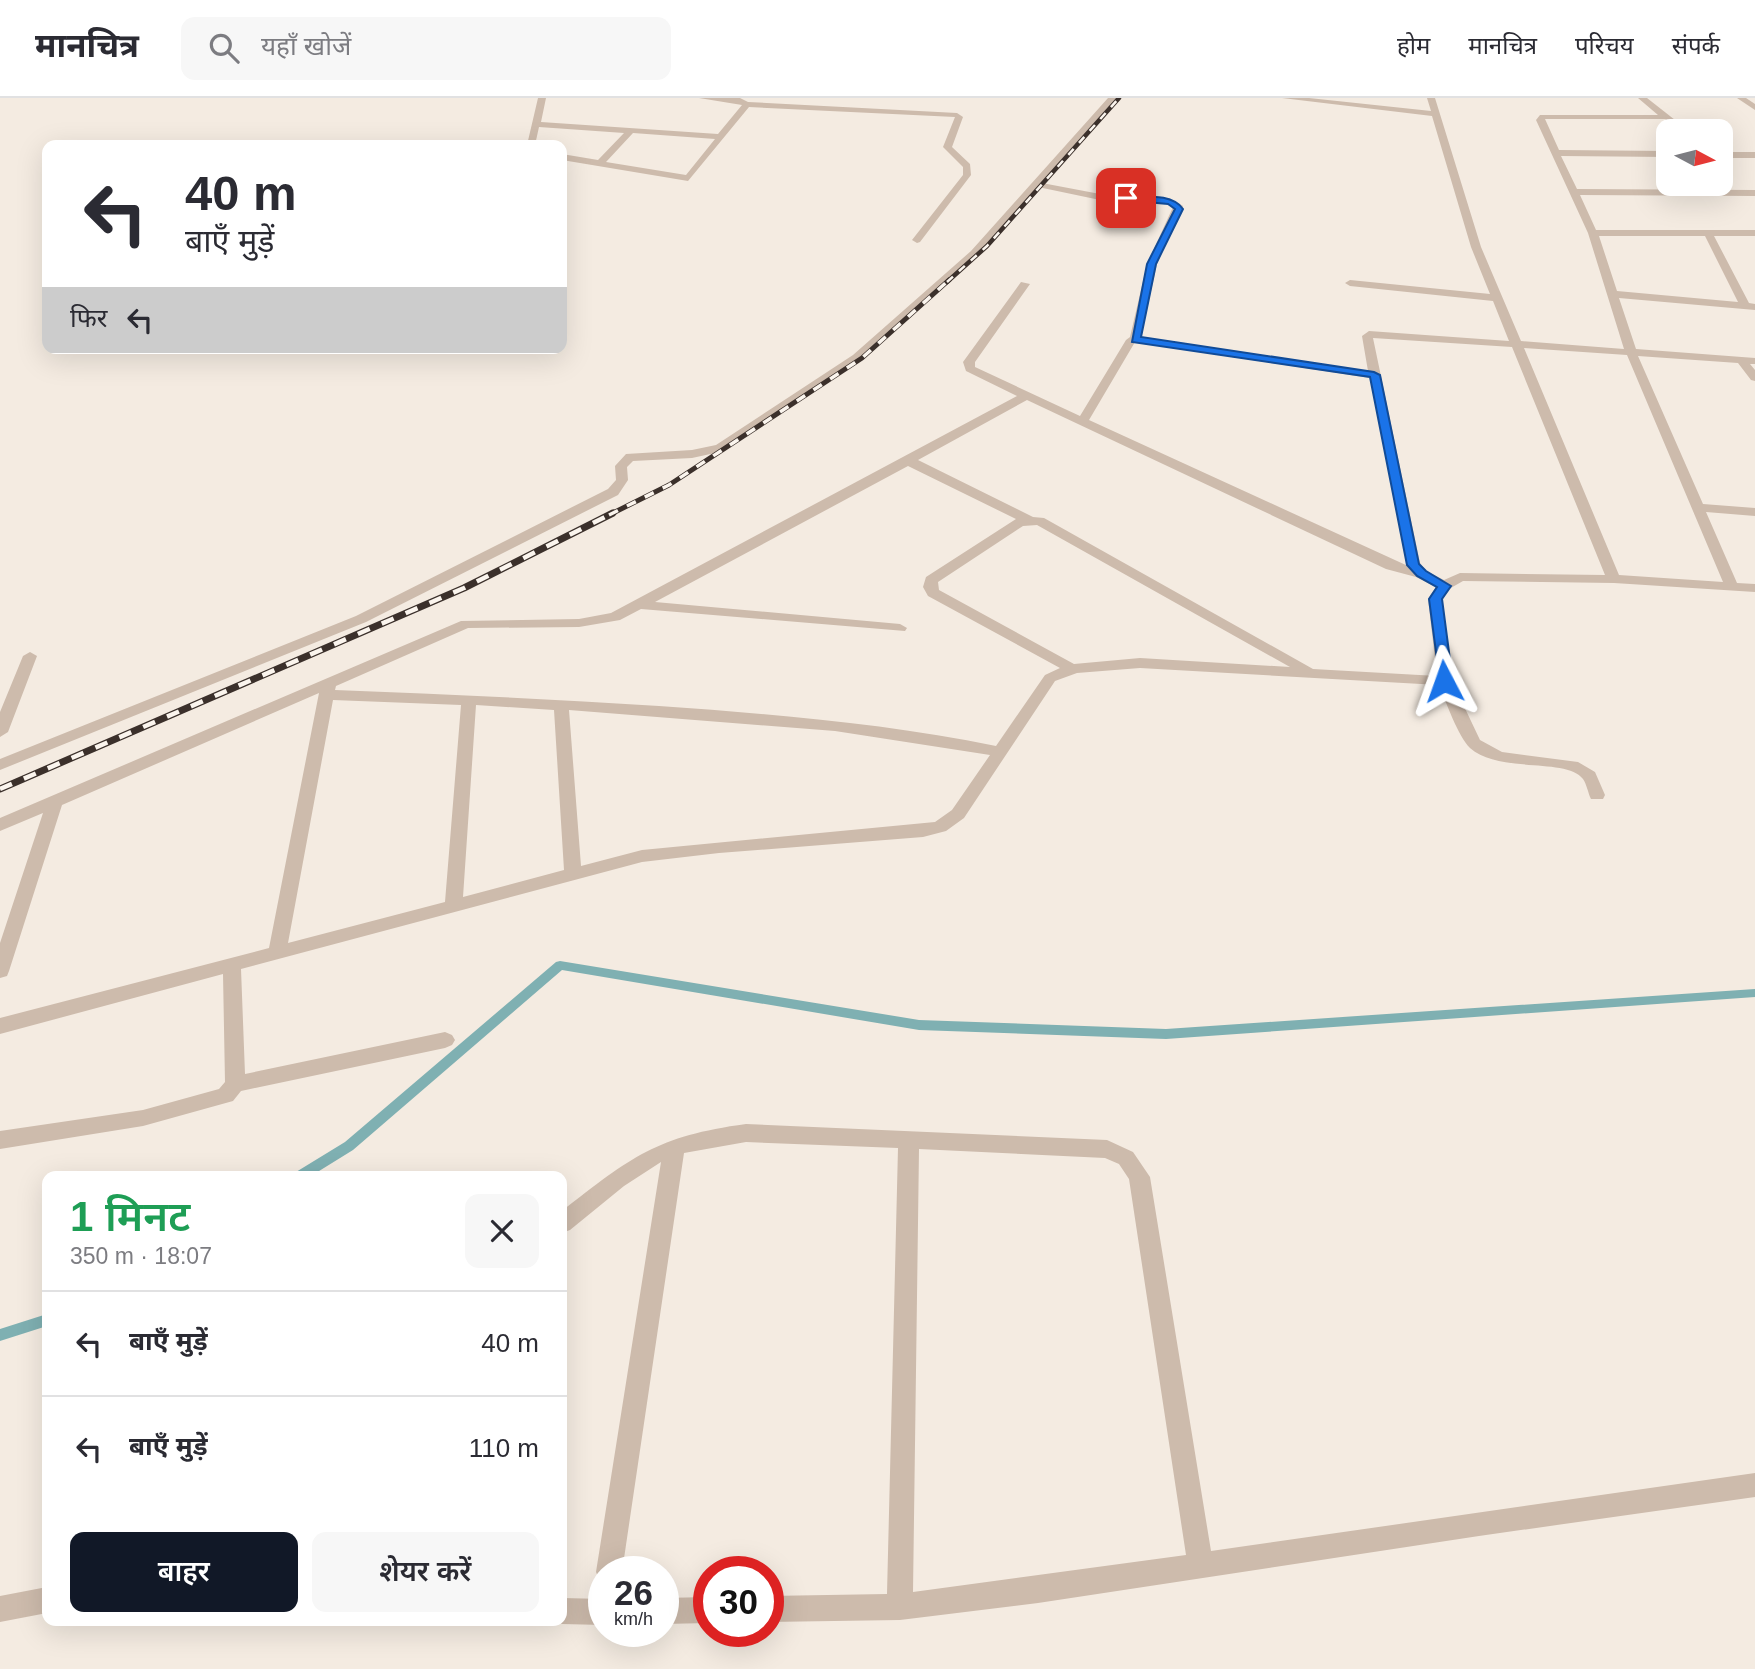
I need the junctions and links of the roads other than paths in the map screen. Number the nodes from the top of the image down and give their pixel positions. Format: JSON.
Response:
{"nodes":[{"id":1,"x":542,"y":98,"type":"edge"},
{"id":2,"x":703,"y":98,"type":"edge"},
{"id":3,"x":1112,"y":98,"type":"edge"},
{"id":4,"x":1286,"y":98,"type":"edge"},
{"id":5,"x":1431,"y":98,"type":"edge"},
{"id":6,"x":1642,"y":98,"type":"edge"},
{"id":7,"x":1741,"y":98,"type":"edge"},
{"id":8,"x":747,"y":104,"type":"junction"},
{"id":9,"x":1755,"y":108,"type":"edge"},
{"id":10,"x":1435,"y":114,"type":"junction"},
{"id":11,"x":1667,"y":117,"type":"junction"},
{"id":12,"x":1670,"y":119,"type":"edge"},
{"id":13,"x":536,"y":124,"type":"junction"},
{"id":14,"x":631,"y":130,"type":"junction"},
{"id":15,"x":721,"y":137,"type":"junction"},
{"id":16,"x":532,"y":140,"type":"edge"},
{"id":17,"x":1557,"y":153,"type":"junction"},
{"id":18,"x":1656,"y":154,"type":"edge"},
{"id":19,"x":1733,"y":155,"type":"edge"},
{"id":20,"x":1755,"y":155,"type":"edge"},
{"id":21,"x":567,"y":158,"type":"edge"},
{"id":22,"x":599,"y":164,"type":"junction"},
{"id":23,"x":1036,"y":184,"type":"junction"},
{"id":24,"x":1573,"y":192,"type":"junction"},
{"id":25,"x":1755,"y":193,"type":"edge"},
{"id":26,"x":1593,"y":233,"type":"junction"},
{"id":27,"x":1708,"y":233,"type":"junction"},
{"id":28,"x":1755,"y":233,"type":"edge"},
{"id":29,"x":917,"y":240,"type":"dead end"},
{"id":30,"x":1350,"y":283,"type":"dead end"},
{"id":31,"x":1025,"y":284,"type":"dead end"},
{"id":32,"x":1613,"y":294,"type":"junction"},
{"id":33,"x":1498,"y":298,"type":"junction"},
{"id":34,"x":1750,"y":306,"type":"edge"},
{"id":35,"x":1135,"y":340,"type":"junction"},
{"id":36,"x":1516,"y":342,"type":"junction"},
{"id":37,"x":1631,"y":352,"type":"junction"},
{"id":38,"x":1741,"y":360,"type":"junction"},
{"id":39,"x":1755,"y":361,"type":"edge"},
{"id":40,"x":1374,"y":375,"type":"junction"},
{"id":41,"x":1755,"y":378,"type":"edge"},
{"id":42,"x":1027,"y":395,"type":"junction"},
{"id":43,"x":1083,"y":421,"type":"junction"},
{"id":44,"x":909,"y":461,"type":"junction"},
{"id":45,"x":1698,"y":508,"type":"junction"},
{"id":46,"x":1755,"y":512,"type":"edge"},
{"id":47,"x":1028,"y":520,"type":"junction"},
{"id":48,"x":1421,"y":574,"type":"junction"},
{"id":49,"x":1614,"y":579,"type":"junction"},
{"id":50,"x":1444,"y":586,"type":"junction"},
{"id":51,"x":1748,"y":591,"type":"edge"},
{"id":52,"x":634,"y":604,"type":"junction"},
{"id":53,"x":900,"y":628,"type":"dead end"},
{"id":54,"x":30,"y":656,"type":"dead end"},
{"id":55,"x":1070,"y":668,"type":"junction"},
{"id":56,"x":1312,"y":673,"type":"junction"},
{"id":57,"x":1444,"y":681,"type":"junction"},
{"id":58,"x":328,"y":689,"type":"junction"},
{"id":59,"x":469,"y":700,"type":"junction"},
{"id":60,"x":561,"y":705,"type":"junction"},
{"id":61,"x":0,"y":732,"type":"edge"},
{"id":62,"x":1001,"y":752,"type":"junction"},
{"id":63,"x":0,"y":765,"type":"edge"},
{"id":64,"x":1597,"y":795,"type":"dead end"},
{"id":65,"x":55,"y":802,"type":"junction"},
{"id":66,"x":0,"y":825,"type":"edge"},
{"id":67,"x":573,"y":876,"type":"junction"},
{"id":68,"x":453,"y":907,"type":"junction"},
{"id":69,"x":276,"y":953,"type":"junction"},
{"id":70,"x":232,"y":965,"type":"junction"},
{"id":71,"x":0,"y":971,"type":"edge"},
{"id":72,"x":0,"y":1026,"type":"edge"},
{"id":73,"x":445,"y":1040,"type":"dead end"},
{"id":74,"x":234,"y":1084,"type":"junction"},
{"id":75,"x":0,"y":1140,"type":"edge"},
{"id":76,"x":909,"y":1140,"type":"junction"},
{"id":77,"x":674,"y":1147,"type":"junction"},
{"id":78,"x":567,"y":1219,"type":"edge"},
{"id":79,"x":1755,"y":1485,"type":"edge"},
{"id":80,"x":611,"y":1556,"type":"edge"},
{"id":81,"x":1200,"y":1567,"type":"junction"},
{"id":82,"x":42,"y":1601,"type":"edge"},
{"id":83,"x":900,"y":1607,"type":"junction"},
{"id":84,"x":0,"y":1609,"type":"edge"},
{"id":85,"x":784,"y":1609,"type":"edge"},
{"id":86,"x":588,"y":1610,"type":"edge"},
{"id":87,"x":567,"y":1611,"type":"edge"}],
"edges":[{"from":1,"to":13,"type":"street"},
{"from":2,"to":8,"type":"street"},
{"from":3,"to":23,"type":"street"},
{"from":4,"to":10,"type":"street"},
{"from":5,"to":10,"type":"street"},
{"from":6,"to":11,"type":"street"},
{"from":7,"to":9,"type":"street"},
{"from":8,"to":15,"type":"street"},
{"from":8,"to":29,"type":"street"},
{"from":10,"to":33,"type":"street"},
{"from":11,"to":12,"type":"street"},
{"from":11,"to":17,"type":"street"},
{"from":13,"to":14,"type":"street"},
{"from":13,"to":16,"type":"street"},
{"from":14,"to":15,"type":"street"},
{"from":14,"to":22,"type":"street"},
{"from":15,"to":22,"type":"street"},
{"from":17,"to":18,"type":"street"},
{"from":17,"to":24,"type":"street"},
{"from":19,"to":20,"type":"street"},
{"from":21,"to":22,"type":"street"},
{"from":23,"to":35,"type":"street"},
{"from":23,"to":63,"type":"street"},
{"from":24,"to":25,"type":"street"},
{"from":24,"to":26,"type":"street"},
{"from":26,"to":27,"type":"street"},
{"from":26,"to":32,"type":"street"},
{"from":27,"to":28,"type":"street"},
{"from":27,"to":34,"type":"street"},
{"from":30,"to":33,"type":"street"},
{"from":31,"to":42,"type":"street"},
{"from":32,"to":34,"type":"street"},
{"from":32,"to":37,"type":"street"},
{"from":33,"to":36,"type":"street"},
{"from":35,"to":40,"type":"street"},
{"from":35,"to":43,"type":"street"},
{"from":36,"to":37,"type":"street"},
{"from":36,"to":40,"type":"street"},
{"from":36,"to":49,"type":"street"},
{"from":37,"to":38,"type":"street"},
{"from":37,"to":45,"type":"street"},
{"from":38,"to":39,"type":"street"},
{"from":38,"to":41,"type":"street"},
{"from":40,"to":48,"type":"street"},
{"from":42,"to":43,"type":"street"},
{"from":42,"to":44,"type":"street"},
{"from":43,"to":48,"type":"street"},
{"from":44,"to":47,"type":"street"},
{"from":44,"to":52,"type":"street"},
{"from":45,"to":46,"type":"street"},
{"from":45,"to":51,"type":"street"},
{"from":47,"to":55,"type":"street"},
{"from":47,"to":56,"type":"street"},
{"from":48,"to":50,"type":"street"},
{"from":49,"to":50,"type":"street"},
{"from":49,"to":51,"type":"street"},
{"from":50,"to":57,"type":"street"},
{"from":52,"to":53,"type":"street"},
{"from":52,"to":58,"type":"street"},
{"from":54,"to":61,"type":"street"},
{"from":55,"to":56,"type":"street"},
{"from":55,"to":62,"type":"street"},
{"from":56,"to":57,"type":"street"},
{"from":57,"to":64,"type":"street"},
{"from":58,"to":59,"type":"street"},
{"from":58,"to":65,"type":"street"},
{"from":58,"to":69,"type":"street"},
{"from":59,"to":60,"type":"street"},
{"from":59,"to":68,"type":"street"},
{"from":60,"to":62,"type":"street"},
{"from":60,"to":67,"type":"street"},
{"from":62,"to":67,"type":"street"},
{"from":65,"to":66,"type":"street"},
{"from":65,"to":71,"type":"street"},
{"from":67,"to":68,"type":"street"},
{"from":68,"to":69,"type":"street"},
{"from":69,"to":70,"type":"street"},
{"from":70,"to":72,"type":"street"},
{"from":70,"to":74,"type":"street"},
{"from":73,"to":74,"type":"street"},
{"from":74,"to":75,"type":"street"},
{"from":76,"to":77,"type":"street"},
{"from":76,"to":81,"type":"street"},
{"from":76,"to":83,"type":"street"},
{"from":77,"to":78,"type":"street"},
{"from":77,"to":80,"type":"street"},
{"from":79,"to":81,"type":"street"},
{"from":81,"to":83,"type":"street"},
{"from":82,"to":84,"type":"street"},
{"from":83,"to":85,"type":"street"},
{"from":86,"to":87,"type":"street"}]}
